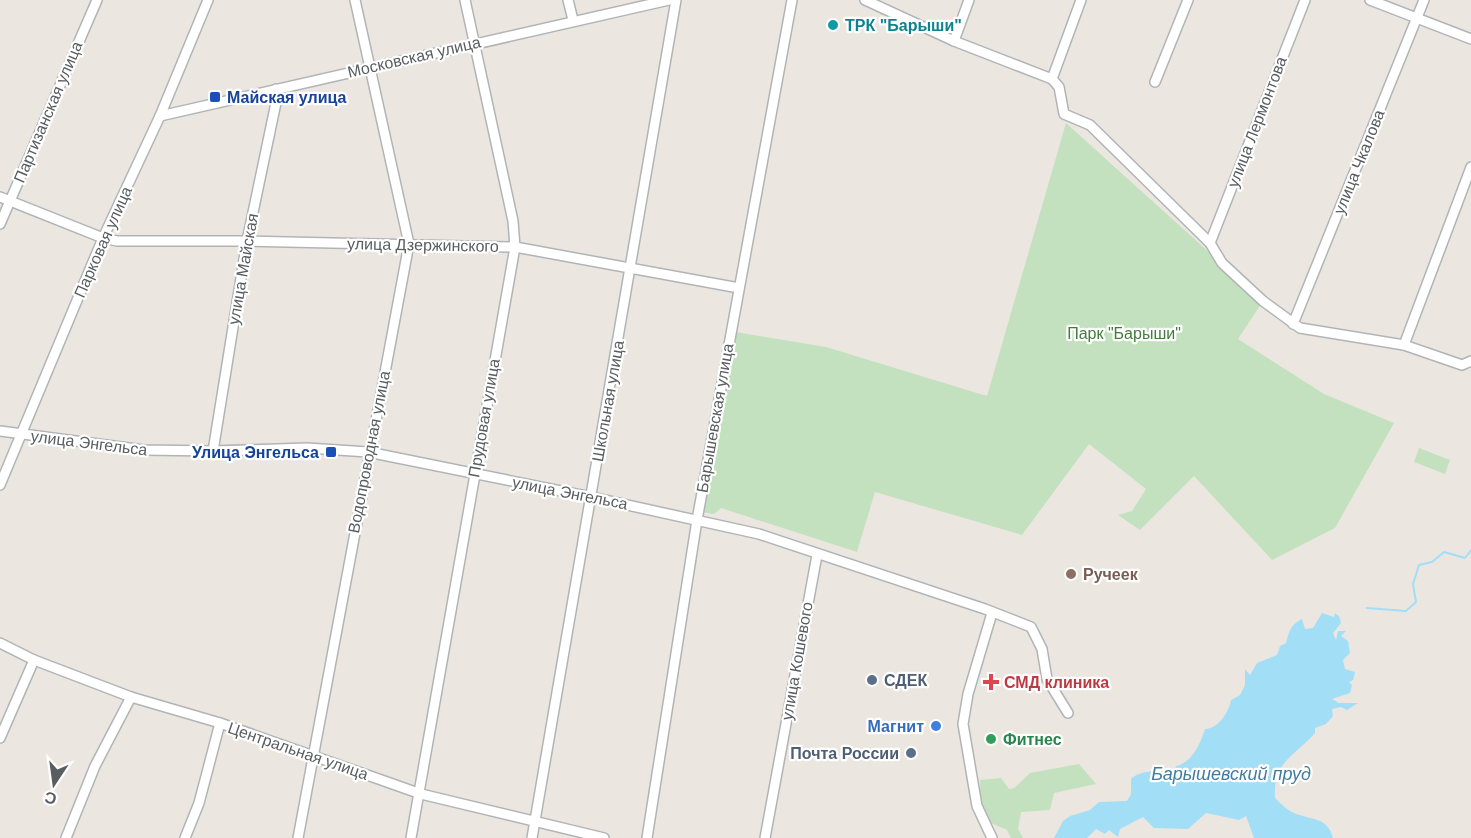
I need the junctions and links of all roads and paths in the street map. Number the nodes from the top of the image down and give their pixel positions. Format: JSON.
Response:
{"nodes":[{"id":1,"x":97,"y":0,"type":"edge"},
{"id":2,"x":208,"y":0,"type":"edge"},
{"id":3,"x":356,"y":0,"type":"edge"},
{"id":4,"x":465,"y":0,"type":"edge"},
{"id":5,"x":568,"y":0,"type":"edge"},
{"id":6,"x":669,"y":0,"type":"edge"},
{"id":7,"x":676,"y":0,"type":"edge"},
{"id":8,"x":792,"y":0,"type":"edge"},
{"id":9,"x":865,"y":0,"type":"edge"},
{"id":10,"x":969,"y":0,"type":"edge"},
{"id":11,"x":1081,"y":0,"type":"edge"},
{"id":12,"x":1188,"y":0,"type":"edge"},
{"id":13,"x":1305,"y":0,"type":"edge"},
{"id":14,"x":1370,"y":0,"type":"edge"},
{"id":15,"x":1424,"y":0,"type":"edge"},
{"id":16,"x":1417,"y":18,"type":"junction"},
{"id":17,"x":573,"y":20,"type":"junction"},
{"id":18,"x":1471,"y":39,"type":"edge"},
{"id":19,"x":954,"y":41,"type":"junction"},
{"id":20,"x":475,"y":44,"type":"junction"},
{"id":21,"x":370,"y":67,"type":"junction"},
{"id":22,"x":1052,"y":79,"type":"junction"},
{"id":23,"x":1155,"y":82,"type":"dead end"},
{"id":24,"x":276,"y":88,"type":"junction"},
{"id":25,"x":160,"y":116,"type":"junction"},
{"id":26,"x":1471,"y":166,"type":"edge"},
{"id":27,"x":5,"y":199,"type":"edge"},
{"id":28,"x":0,"y":225,"type":"edge"},
{"id":29,"x":103,"y":238,"type":"junction"},
{"id":30,"x":247,"y":240,"type":"junction"},
{"id":31,"x":1210,"y":243,"type":"junction"},
{"id":32,"x":409,"y":244,"type":"junction"},
{"id":33,"x":515,"y":247,"type":"junction"},
{"id":34,"x":632,"y":268,"type":"junction"},
{"id":35,"x":739,"y":288,"type":"junction"},
{"id":36,"x":1293,"y":324,"type":"junction"},
{"id":37,"x":1404,"y":345,"type":"junction"},
{"id":38,"x":1466,"y":363,"type":"edge"},
{"id":39,"x":0,"y":431,"type":"edge"},
{"id":40,"x":22,"y":434,"type":"junction"},
{"id":41,"x":213,"y":451,"type":"junction"},
{"id":42,"x":368,"y":452,"type":"junction"},
{"id":43,"x":474,"y":475,"type":"junction"},
{"id":44,"x":0,"y":485,"type":"edge"},
{"id":45,"x":591,"y":497,"type":"junction"},
{"id":46,"x":697,"y":520,"type":"junction"},
{"id":47,"x":817,"y":555,"type":"junction"},
{"id":48,"x":992,"y":613,"type":"junction"},
{"id":49,"x":0,"y":643,"type":"edge"},
{"id":50,"x":34,"y":660,"type":"junction"},
{"id":51,"x":131,"y":697,"type":"junction"},
{"id":52,"x":1068,"y":713,"type":"dead end"},
{"id":53,"x":220,"y":723,"type":"junction"},
{"id":54,"x":0,"y":738,"type":"edge"},
{"id":55,"x":315,"y":756,"type":"junction"},
{"id":56,"x":421,"y":794,"type":"junction"},
{"id":57,"x":536,"y":820,"type":"junction"},
{"id":58,"x":66,"y":838,"type":"edge"},
{"id":59,"x":185,"y":838,"type":"edge"},
{"id":60,"x":298,"y":838,"type":"edge"},
{"id":61,"x":411,"y":838,"type":"edge"},
{"id":62,"x":532,"y":838,"type":"edge"},
{"id":63,"x":604,"y":838,"type":"edge"},
{"id":64,"x":648,"y":838,"type":"edge"},
{"id":65,"x":765,"y":838,"type":"edge"},
{"id":66,"x":992,"y":838,"type":"edge"}],
"edges":[{"from":1,"to":27,"type":"street","name":"Партизанская улица"},
{"from":2,"to":25,"type":"street","name":"Парковая улица"},
{"from":3,"to":21,"type":"street","name":"Водопроводная улица"},
{"from":4,"to":20,"type":"street","name":"Прудовая улица"},
{"from":5,"to":17,"type":"street"},
{"from":6,"to":17,"type":"street","name":"Московская улица"},
{"from":7,"to":34,"type":"street","name":"Школьная улица"},
{"from":8,"to":35,"type":"street","name":"Барышевская улица"},
{"from":9,"to":19,"type":"street"},
{"from":10,"to":19,"type":"street"},
{"from":11,"to":22,"type":"street"},
{"from":12,"to":23,"type":"street"},
{"from":13,"to":31,"type":"street","name":"улица Лермонтова"},
{"from":14,"to":16,"type":"street"},
{"from":15,"to":16,"type":"street","name":"улица Чкалова"},
{"from":16,"to":18,"type":"street"},
{"from":16,"to":36,"type":"street","name":"улица Чкалова"},
{"from":17,"to":20,"type":"street","name":"Московская улица"},
{"from":19,"to":22,"type":"street"},
{"from":20,"to":21,"type":"street","name":"Московская улица"},
{"from":20,"to":33,"type":"street","name":"Прудовая улица"},
{"from":21,"to":24,"type":"street","name":"Московская улица"},
{"from":21,"to":32,"type":"street","name":"Водопроводная улица"},
{"from":22,"to":31,"type":"street"},
{"from":24,"to":25,"type":"street","name":"Московская улица"},
{"from":24,"to":30,"type":"street","name":"улица Майская"},
{"from":25,"to":29,"type":"street","name":"Парковая улица"},
{"from":26,"to":37,"type":"street"},
{"from":27,"to":28,"type":"street","name":"Партизанская улица"},
{"from":27,"to":29,"type":"street","name":"улица Дзержинского"},
{"from":29,"to":30,"type":"street","name":"улица Дзержинского"},
{"from":29,"to":40,"type":"street","name":"Парковая улица"},
{"from":30,"to":32,"type":"street","name":"улица Дзержинского"},
{"from":30,"to":41,"type":"street","name":"улица Майская"},
{"from":31,"to":36,"type":"street"},
{"from":32,"to":33,"type":"street","name":"улица Дзержинского"},
{"from":32,"to":42,"type":"street","name":"Водопроводная улица"},
{"from":33,"to":34,"type":"street","name":"улица Дзержинского"},
{"from":33,"to":43,"type":"street","name":"Прудовая улица"},
{"from":34,"to":35,"type":"street","name":"улица Дзержинского"},
{"from":34,"to":45,"type":"street","name":"Школьная улица"},
{"from":35,"to":46,"type":"street","name":"Барышевская улица"},
{"from":36,"to":37,"type":"street"},
{"from":37,"to":38,"type":"street"},
{"from":39,"to":40,"type":"street","name":"улица Энгельса"},
{"from":40,"to":41,"type":"street","name":"улица Энгельса"},
{"from":40,"to":44,"type":"street","name":"Парковая улица"},
{"from":41,"to":42,"type":"street","name":"улица Энгельса"},
{"from":42,"to":43,"type":"street","name":"улица Энгельса"},
{"from":42,"to":55,"type":"street","name":"Водопроводная улица"},
{"from":43,"to":45,"type":"street","name":"улица Энгельса"},
{"from":43,"to":56,"type":"street","name":"Прудовая улица"},
{"from":45,"to":46,"type":"street","name":"улица Энгельса"},
{"from":45,"to":57,"type":"street","name":"Школьная улица"},
{"from":46,"to":47,"type":"street","name":"улица Энгельса"},
{"from":46,"to":64,"type":"street","name":"Барышевская улица"},
{"from":47,"to":48,"type":"street","name":"улица Энгельса"},
{"from":47,"to":65,"type":"street","name":"улица Кошевого"},
{"from":48,"to":52,"type":"street","name":"улица Энгельса"},
{"from":48,"to":66,"type":"street"},
{"from":49,"to":50,"type":"street","name":"Центральная улица"},
{"from":50,"to":51,"type":"street","name":"Центральная улица"},
{"from":50,"to":54,"type":"street"},
{"from":51,"to":53,"type":"street","name":"Центральная улица"},
{"from":51,"to":58,"type":"street"},
{"from":53,"to":55,"type":"street","name":"Центральная улица"},
{"from":53,"to":59,"type":"street"},
{"from":55,"to":56,"type":"street","name":"Центральная улица"},
{"from":55,"to":60,"type":"street","name":"Водопроводная улица"},
{"from":56,"to":57,"type":"street","name":"Центральная улица"},
{"from":56,"to":61,"type":"street","name":"Прудовая улица"},
{"from":57,"to":62,"type":"street","name":"Школьная улица"},
{"from":57,"to":63,"type":"street","name":"Центральная улица"}]}
